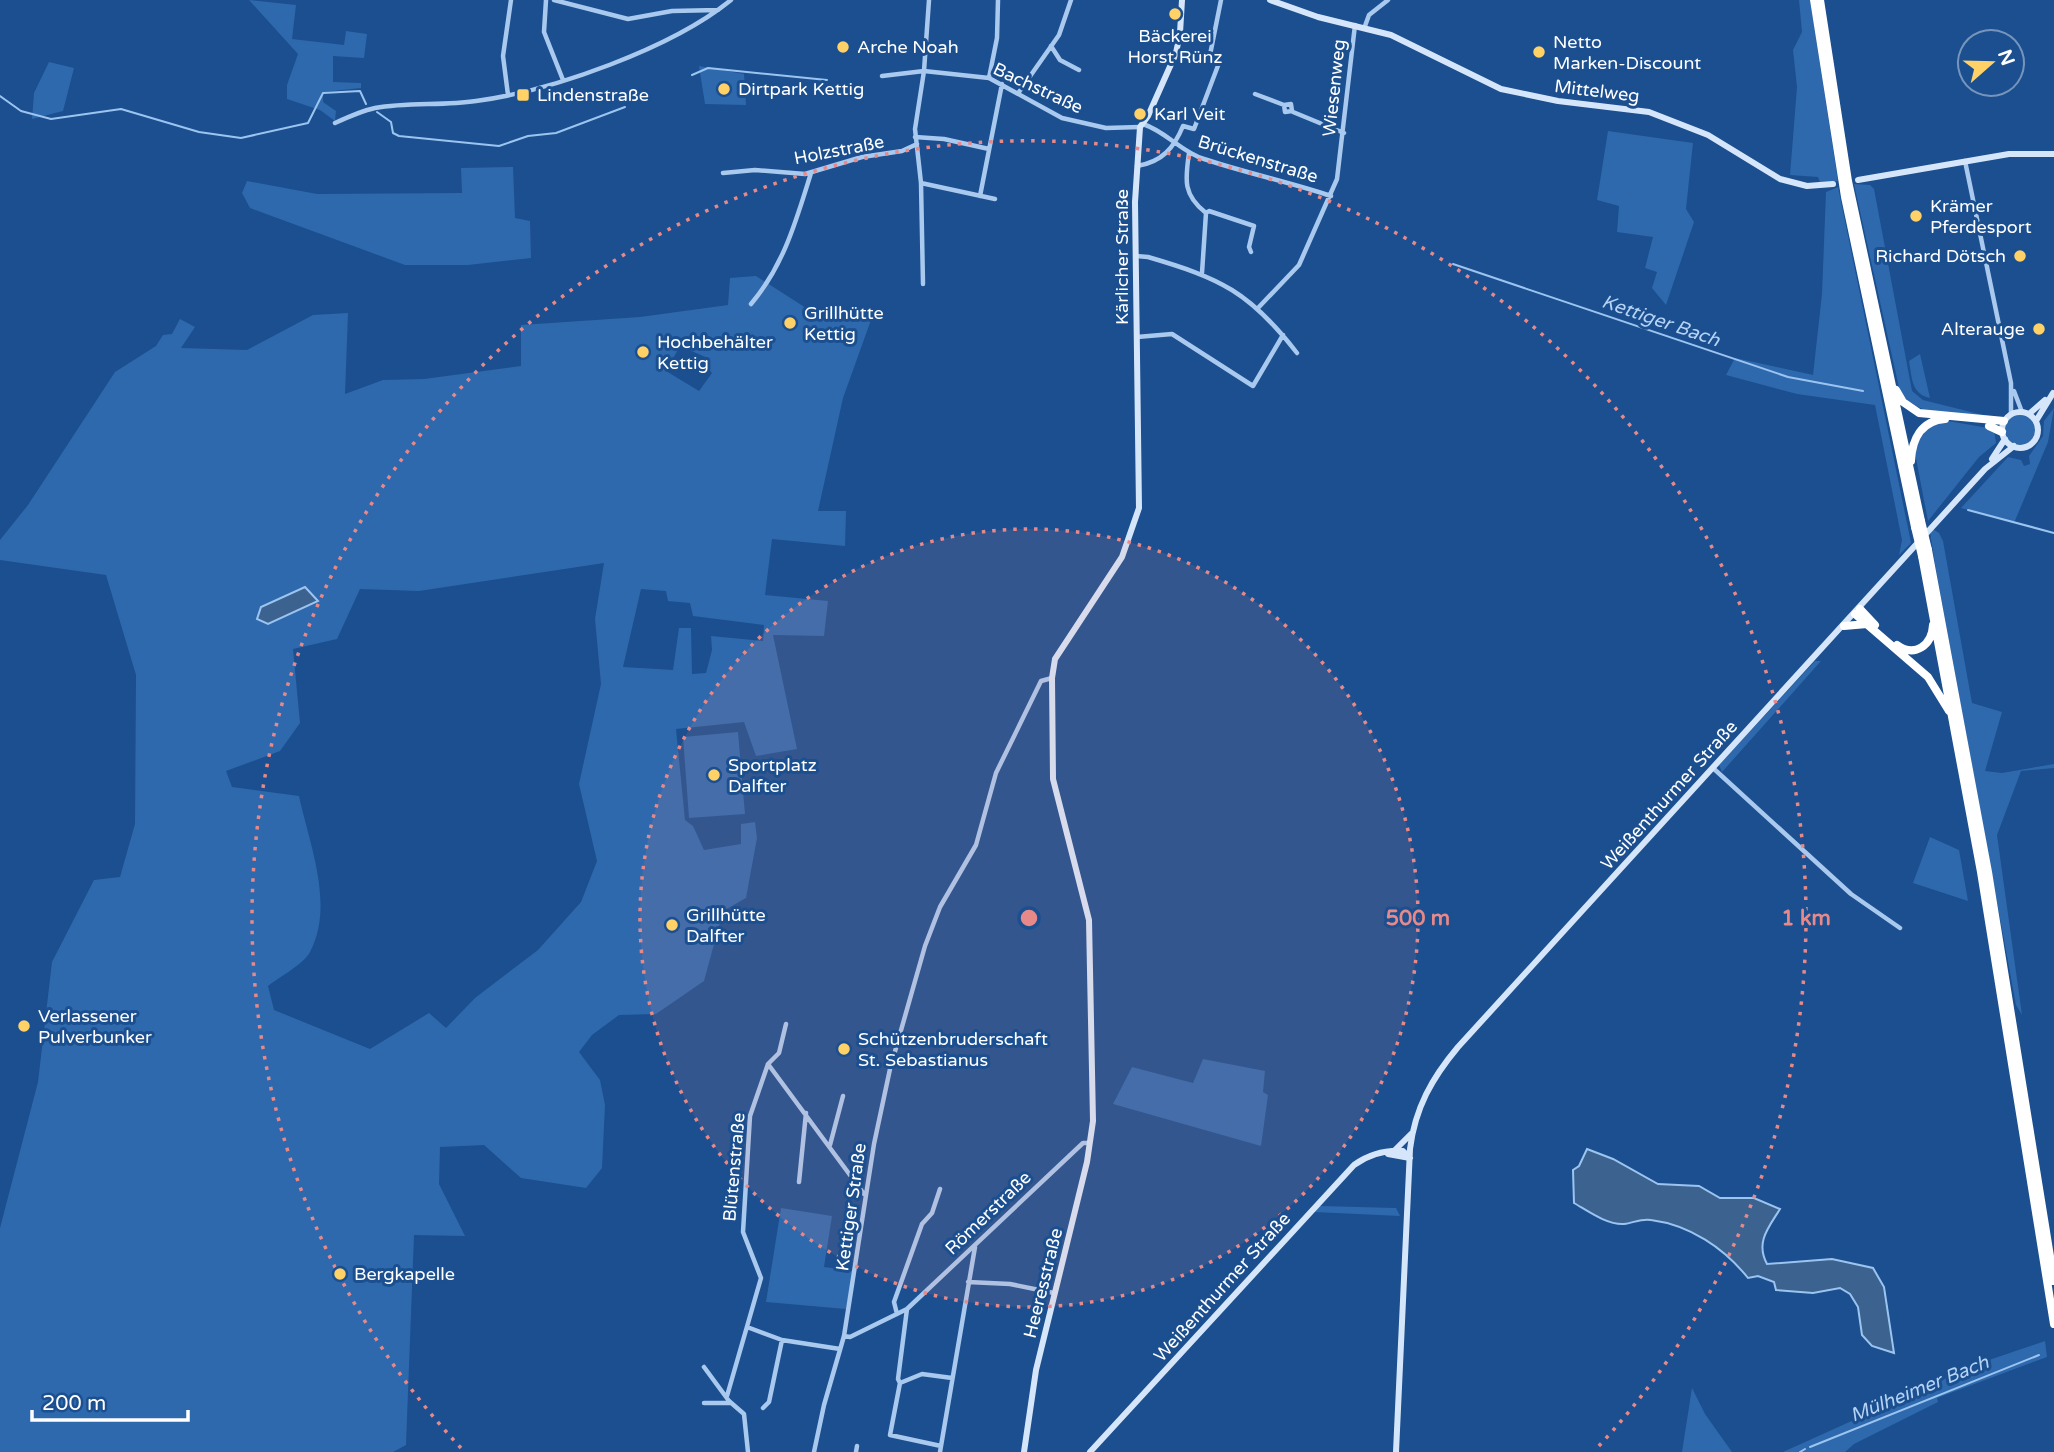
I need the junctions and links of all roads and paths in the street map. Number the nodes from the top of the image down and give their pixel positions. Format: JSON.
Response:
{"nodes":[{"id":1,"x":510,"y":0,"type":"edge"},
{"id":2,"x":546,"y":0,"type":"edge"},
{"id":3,"x":554,"y":0,"type":"edge"},
{"id":4,"x":731,"y":0,"type":"edge"},
{"id":5,"x":929,"y":0,"type":"edge"},
{"id":6,"x":998,"y":0,"type":"edge"},
{"id":7,"x":1071,"y":0,"type":"edge"},
{"id":8,"x":1182,"y":0,"type":"edge"},
{"id":9,"x":1222,"y":0,"type":"edge"},
{"id":10,"x":1270,"y":0,"type":"edge"},
{"id":11,"x":1388,"y":0,"type":"edge"},
{"id":12,"x":1814,"y":0,"type":"edge"},
{"id":13,"x":1820,"y":0,"type":"edge"},
{"id":14,"x":719,"y":10,"type":"junction"},
{"id":15,"x":1355,"y":24,"type":"junction"},
{"id":16,"x":1365,"y":26,"type":"junction"},
{"id":17,"x":1051,"y":46,"type":"junction"},
{"id":18,"x":1824,"y":54,"type":"junction"},
{"id":19,"x":1079,"y":70,"type":"dead end"},
{"id":20,"x":924,"y":71,"type":"junction"},
{"id":21,"x":882,"y":76,"type":"dead end"},
{"id":22,"x":989,"y":78,"type":"junction"},
{"id":23,"x":563,"y":79,"type":"junction"},
{"id":24,"x":1002,"y":84,"type":"junction"},
{"id":25,"x":1019,"y":92,"type":"junction"},
{"id":26,"x":1255,"y":94,"type":"dead end"},
{"id":27,"x":508,"y":95,"type":"junction"},
{"id":28,"x":335,"y":122,"type":"dead end"},
{"id":29,"x":1142,"y":125,"type":"junction"},
{"id":30,"x":1344,"y":132,"type":"junction"},
{"id":31,"x":915,"y":137,"type":"junction"},
{"id":32,"x":1177,"y":141,"type":"junction"},
{"id":33,"x":916,"y":144,"type":"junction"},
{"id":34,"x":989,"y":149,"type":"junction"},
{"id":35,"x":1189,"y":153,"type":"junction"},
{"id":36,"x":2054,"y":153,"type":"edge"},
{"id":37,"x":1965,"y":161,"type":"junction"},
{"id":38,"x":1137,"y":166,"type":"junction"},
{"id":39,"x":723,"y":173,"type":"dead end"},
{"id":40,"x":811,"y":173,"type":"junction"},
{"id":41,"x":1858,"y":180,"type":"dead end"},
{"id":42,"x":921,"y":183,"type":"junction"},
{"id":43,"x":1833,"y":184,"type":"dead end"},
{"id":44,"x":980,"y":196,"type":"junction"},
{"id":45,"x":1331,"y":196,"type":"junction"},
{"id":46,"x":995,"y":199,"type":"dead end"},
{"id":47,"x":1206,"y":213,"type":"junction"},
{"id":48,"x":1251,"y":252,"type":"dead end"},
{"id":49,"x":1135,"y":256,"type":"junction"},
{"id":50,"x":1202,"y":273,"type":"junction"},
{"id":51,"x":923,"y":284,"type":"dead end"},
{"id":52,"x":751,"y":304,"type":"dead end"},
{"id":53,"x":1258,"y":308,"type":"junction"},
{"id":54,"x":1283,"y":335,"type":"junction"},
{"id":55,"x":1137,"y":337,"type":"junction"},
{"id":56,"x":1297,"y":353,"type":"dead end"},
{"id":57,"x":1889,"y":376,"type":"junction"},
{"id":58,"x":2011,"y":383,"type":"junction"},
{"id":59,"x":2053,"y":393,"type":"edge"},
{"id":60,"x":2025,"y":413,"type":"junction"},
{"id":61,"x":2011,"y":414,"type":"junction"},
{"id":62,"x":2004,"y":421,"type":"junction"},
{"id":63,"x":2036,"y":422,"type":"junction"},
{"id":64,"x":2003,"y":435,"type":"junction"},
{"id":65,"x":2014,"y":446,"type":"junction"},
{"id":66,"x":1984,"y":469,"type":"junction"},
{"id":67,"x":1911,"y":471,"type":"junction"},
{"id":68,"x":1918,"y":524,"type":"junction"},
{"id":69,"x":1924,"y":553,"type":"junction"},
{"id":70,"x":1857,"y":611,"type":"junction"},
{"id":71,"x":1933,"y":611,"type":"junction"},
{"id":72,"x":1867,"y":624,"type":"junction"},
{"id":73,"x":1844,"y":626,"type":"junction"},
{"id":74,"x":1052,"y":678,"type":"junction"},
{"id":75,"x":1955,"y":727,"type":"junction"},
{"id":76,"x":1713,"y":768,"type":"junction"},
{"id":77,"x":1899,"y":928,"type":"dead end"},
{"id":78,"x":786,"y":1024,"type":"dead end"},
{"id":79,"x":768,"y":1063,"type":"junction"},
{"id":80,"x":843,"y":1096,"type":"dead end"},
{"id":81,"x":806,"y":1113,"type":"junction"},
{"id":82,"x":1412,"y":1132,"type":"junction"},
{"id":83,"x":1090,"y":1143,"type":"junction"},
{"id":84,"x":830,"y":1145,"type":"junction"},
{"id":85,"x":1394,"y":1151,"type":"junction"},
{"id":86,"x":1382,"y":1153,"type":"junction"},
{"id":87,"x":1410,"y":1158,"type":"junction"},
{"id":88,"x":799,"y":1182,"type":"dead end"},
{"id":89,"x":940,"y":1189,"type":"dead end"},
{"id":90,"x":864,"y":1195,"type":"junction"},
{"id":91,"x":975,"y":1246,"type":"junction"},
{"id":92,"x":2054,"y":1281,"type":"edge"},
{"id":93,"x":968,"y":1282,"type":"junction"},
{"id":94,"x":1054,"y":1293,"type":"junction"},
{"id":95,"x":907,"y":1309,"type":"junction"},
{"id":96,"x":897,"y":1314,"type":"junction"},
{"id":97,"x":2054,"y":1324,"type":"edge"},
{"id":98,"x":747,"y":1327,"type":"junction"},
{"id":99,"x":844,"y":1336,"type":"junction"},
{"id":100,"x":782,"y":1340,"type":"junction"},
{"id":101,"x":840,"y":1349,"type":"junction"},
{"id":102,"x":704,"y":1367,"type":"dead end"},
{"id":103,"x":952,"y":1378,"type":"junction"},
{"id":104,"x":900,"y":1383,"type":"junction"},
{"id":105,"x":727,"y":1396,"type":"junction"},
{"id":106,"x":731,"y":1402,"type":"junction"},
{"id":107,"x":704,"y":1403,"type":"dead end"},
{"id":108,"x":763,"y":1408,"type":"dead end"},
{"id":109,"x":940,"y":1449,"type":"edge"},
{"id":110,"x":748,"y":1452,"type":"edge"},
{"id":111,"x":814,"y":1452,"type":"edge"},
{"id":112,"x":1024,"y":1452,"type":"edge"},
{"id":113,"x":1090,"y":1452,"type":"edge"},
{"id":114,"x":1396,"y":1452,"type":"edge"}],
"edges":[{"from":1,"to":27,"type":"street"},
{"from":2,"to":23,"type":"street"},
{"from":3,"to":14,"type":"street"},
{"from":4,"to":14,"type":"street"},
{"from":5,"to":20,"type":"street"},
{"from":6,"to":22,"type":"street"},
{"from":7,"to":17,"type":"street"},
{"from":8,"to":29,"type":"street"},
{"from":9,"to":32,"type":"street"},
{"from":10,"to":15,"type":"street"},
{"from":11,"to":16,"type":"street"},
{"from":12,"to":18,"type":"highway"},
{"from":13,"to":18,"type":"highway"},
{"from":14,"to":23,"type":"street"},
{"from":15,"to":16,"type":"street","name":"Mittelweg"},
{"from":15,"to":30,"type":"street","name":"Wiesenweg"},
{"from":16,"to":43,"type":"street","name":"Mittelweg"},
{"from":17,"to":19,"type":"street"},
{"from":17,"to":25,"type":"street"},
{"from":18,"to":57,"type":"highway"},
{"from":18,"to":68,"type":"highway"},
{"from":20,"to":21,"type":"street","name":"Bachstraße"},
{"from":20,"to":22,"type":"street","name":"Bachstraße"},
{"from":20,"to":31,"type":"street"},
{"from":22,"to":24,"type":"street","name":"Bachstraße"},
{"from":23,"to":27,"type":"street"},
{"from":24,"to":25,"type":"street","name":"Bachstraße"},
{"from":24,"to":34,"type":"street"},
{"from":25,"to":29,"type":"street","name":"Bachstraße"},
{"from":26,"to":30,"type":"street"},
{"from":27,"to":28,"type":"street"},
{"from":29,"to":32,"type":"street","name":"Brückenstraße"},
{"from":29,"to":38,"type":"street","name":"Kärlicher Straße"},
{"from":30,"to":45,"type":"street","name":"Wiesenweg"},
{"from":31,"to":33,"type":"street"},
{"from":31,"to":34,"type":"street"},
{"from":32,"to":35,"type":"street","name":"Brückenstraße"},
{"from":32,"to":38,"type":"street"},
{"from":33,"to":40,"type":"street","name":"Holzstraße"},
{"from":33,"to":42,"type":"street"},
{"from":34,"to":44,"type":"street"},
{"from":35,"to":45,"type":"street","name":"Brückenstraße"},
{"from":35,"to":47,"type":"street"},
{"from":36,"to":37,"type":"street"},
{"from":37,"to":41,"type":"street"},
{"from":37,"to":58,"type":"street"},
{"from":38,"to":49,"type":"street","name":"Kärlicher Straße"},
{"from":39,"to":40,"type":"street","name":"Holzstraße"},
{"from":40,"to":52,"type":"street"},
{"from":42,"to":44,"type":"street"},
{"from":42,"to":51,"type":"street"},
{"from":44,"to":46,"type":"street"},
{"from":45,"to":53,"type":"street","name":"Wiesenweg"},
{"from":47,"to":48,"type":"street"},
{"from":47,"to":50,"type":"street"},
{"from":49,"to":50,"type":"street"},
{"from":49,"to":55,"type":"street","name":"Kärlicher Straße"},
{"from":50,"to":53,"type":"street"},
{"from":53,"to":54,"type":"street"},
{"from":54,"to":55,"type":"street"},
{"from":54,"to":56,"type":"street"},
{"from":55,"to":74,"type":"street","name":"Kärlicher Straße"},
{"from":57,"to":62,"type":"highway"},
{"from":57,"to":67,"type":"highway"},
{"from":58,"to":60,"type":"street"},
{"from":58,"to":61,"type":"street"},
{"from":59,"to":60,"type":"street"},
{"from":59,"to":63,"type":"street"},
{"from":60,"to":61,"type":"street"},
{"from":60,"to":63,"type":"street"},
{"from":61,"to":62,"type":"street"},
{"from":62,"to":64,"type":"street"},
{"from":63,"to":65,"type":"street"},
{"from":64,"to":65,"type":"street"},
{"from":64,"to":66,"type":"street","name":"Weißenthurmer Straße"},
{"from":64,"to":67,"type":"highway"},
{"from":65,"to":66,"type":"street","name":"Weißenthurmer Straße"},
{"from":66,"to":70,"type":"street","name":"Weißenthurmer Straße"},
{"from":67,"to":68,"type":"highway"},
{"from":68,"to":69,"type":"highway","bridge":true},
{"from":69,"to":71,"type":"highway"},
{"from":69,"to":92,"type":"highway"},
{"from":70,"to":71,"type":"highway"},
{"from":70,"to":72,"type":"highway"},
{"from":70,"to":73,"type":"street","name":"Weißenthurmer Straße"},
{"from":71,"to":75,"type":"highway"},
{"from":72,"to":73,"type":"highway"},
{"from":72,"to":75,"type":"highway"},
{"from":73,"to":76,"type":"street","name":"Weißenthurmer Straße"},
{"from":74,"to":83,"type":"street","name":"Heeresstraße"},
{"from":74,"to":90,"type":"street","name":"Kettiger Straße"},
{"from":75,"to":97,"type":"highway"},
{"from":76,"to":77,"type":"street"},
{"from":76,"to":82,"type":"street","name":"Weißenthurmer Straße"},
{"from":78,"to":79,"type":"street","name":"Blütenstraße"},
{"from":79,"to":81,"type":"street"},
{"from":79,"to":98,"type":"street","name":"Blütenstraße"},
{"from":80,"to":84,"type":"street"},
{"from":81,"to":84,"type":"street"},
{"from":81,"to":88,"type":"street"},
{"from":82,"to":85,"type":"street"},
{"from":82,"to":87,"type":"street","name":"Weißenthurmer Straße"},
{"from":83,"to":91,"type":"street","name":"Römerstraße"},
{"from":83,"to":94,"type":"street","name":"Heeresstraße"},
{"from":84,"to":90,"type":"street"},
{"from":85,"to":86,"type":"street","name":"Weißenthurmer Straße"},
{"from":85,"to":87,"type":"street"},
{"from":86,"to":87,"type":"street"},
{"from":86,"to":113,"type":"street","name":"Weißenthurmer Straße"},
{"from":87,"to":114,"type":"street","name":"Weißenthurmer Straße"},
{"from":89,"to":96,"type":"street"},
{"from":90,"to":99,"type":"street","name":"Kettiger Straße"},
{"from":91,"to":93,"type":"street"},
{"from":91,"to":95,"type":"street","name":"Römerstraße"},
{"from":93,"to":94,"type":"street"},
{"from":93,"to":103,"type":"street"},
{"from":94,"to":112,"type":"street","name":"Heeresstraße"},
{"from":95,"to":96,"type":"street","name":"Römerstraße"},
{"from":95,"to":104,"type":"street"},
{"from":96,"to":99,"type":"street","name":"Römerstraße"},
{"from":98,"to":100,"type":"street"},
{"from":98,"to":105,"type":"street","name":"Blütenstraße"},
{"from":99,"to":101,"type":"street","name":"Kettiger Straße"},
{"from":100,"to":101,"type":"street"},
{"from":100,"to":108,"type":"street"},
{"from":101,"to":111,"type":"street","name":"Kettiger Straße"},
{"from":102,"to":105,"type":"street"},
{"from":103,"to":104,"type":"street"},
{"from":103,"to":109,"type":"street"},
{"from":104,"to":109,"type":"street"},
{"from":105,"to":106,"type":"street"},
{"from":106,"to":107,"type":"street"},
{"from":106,"to":110,"type":"street"}]}
